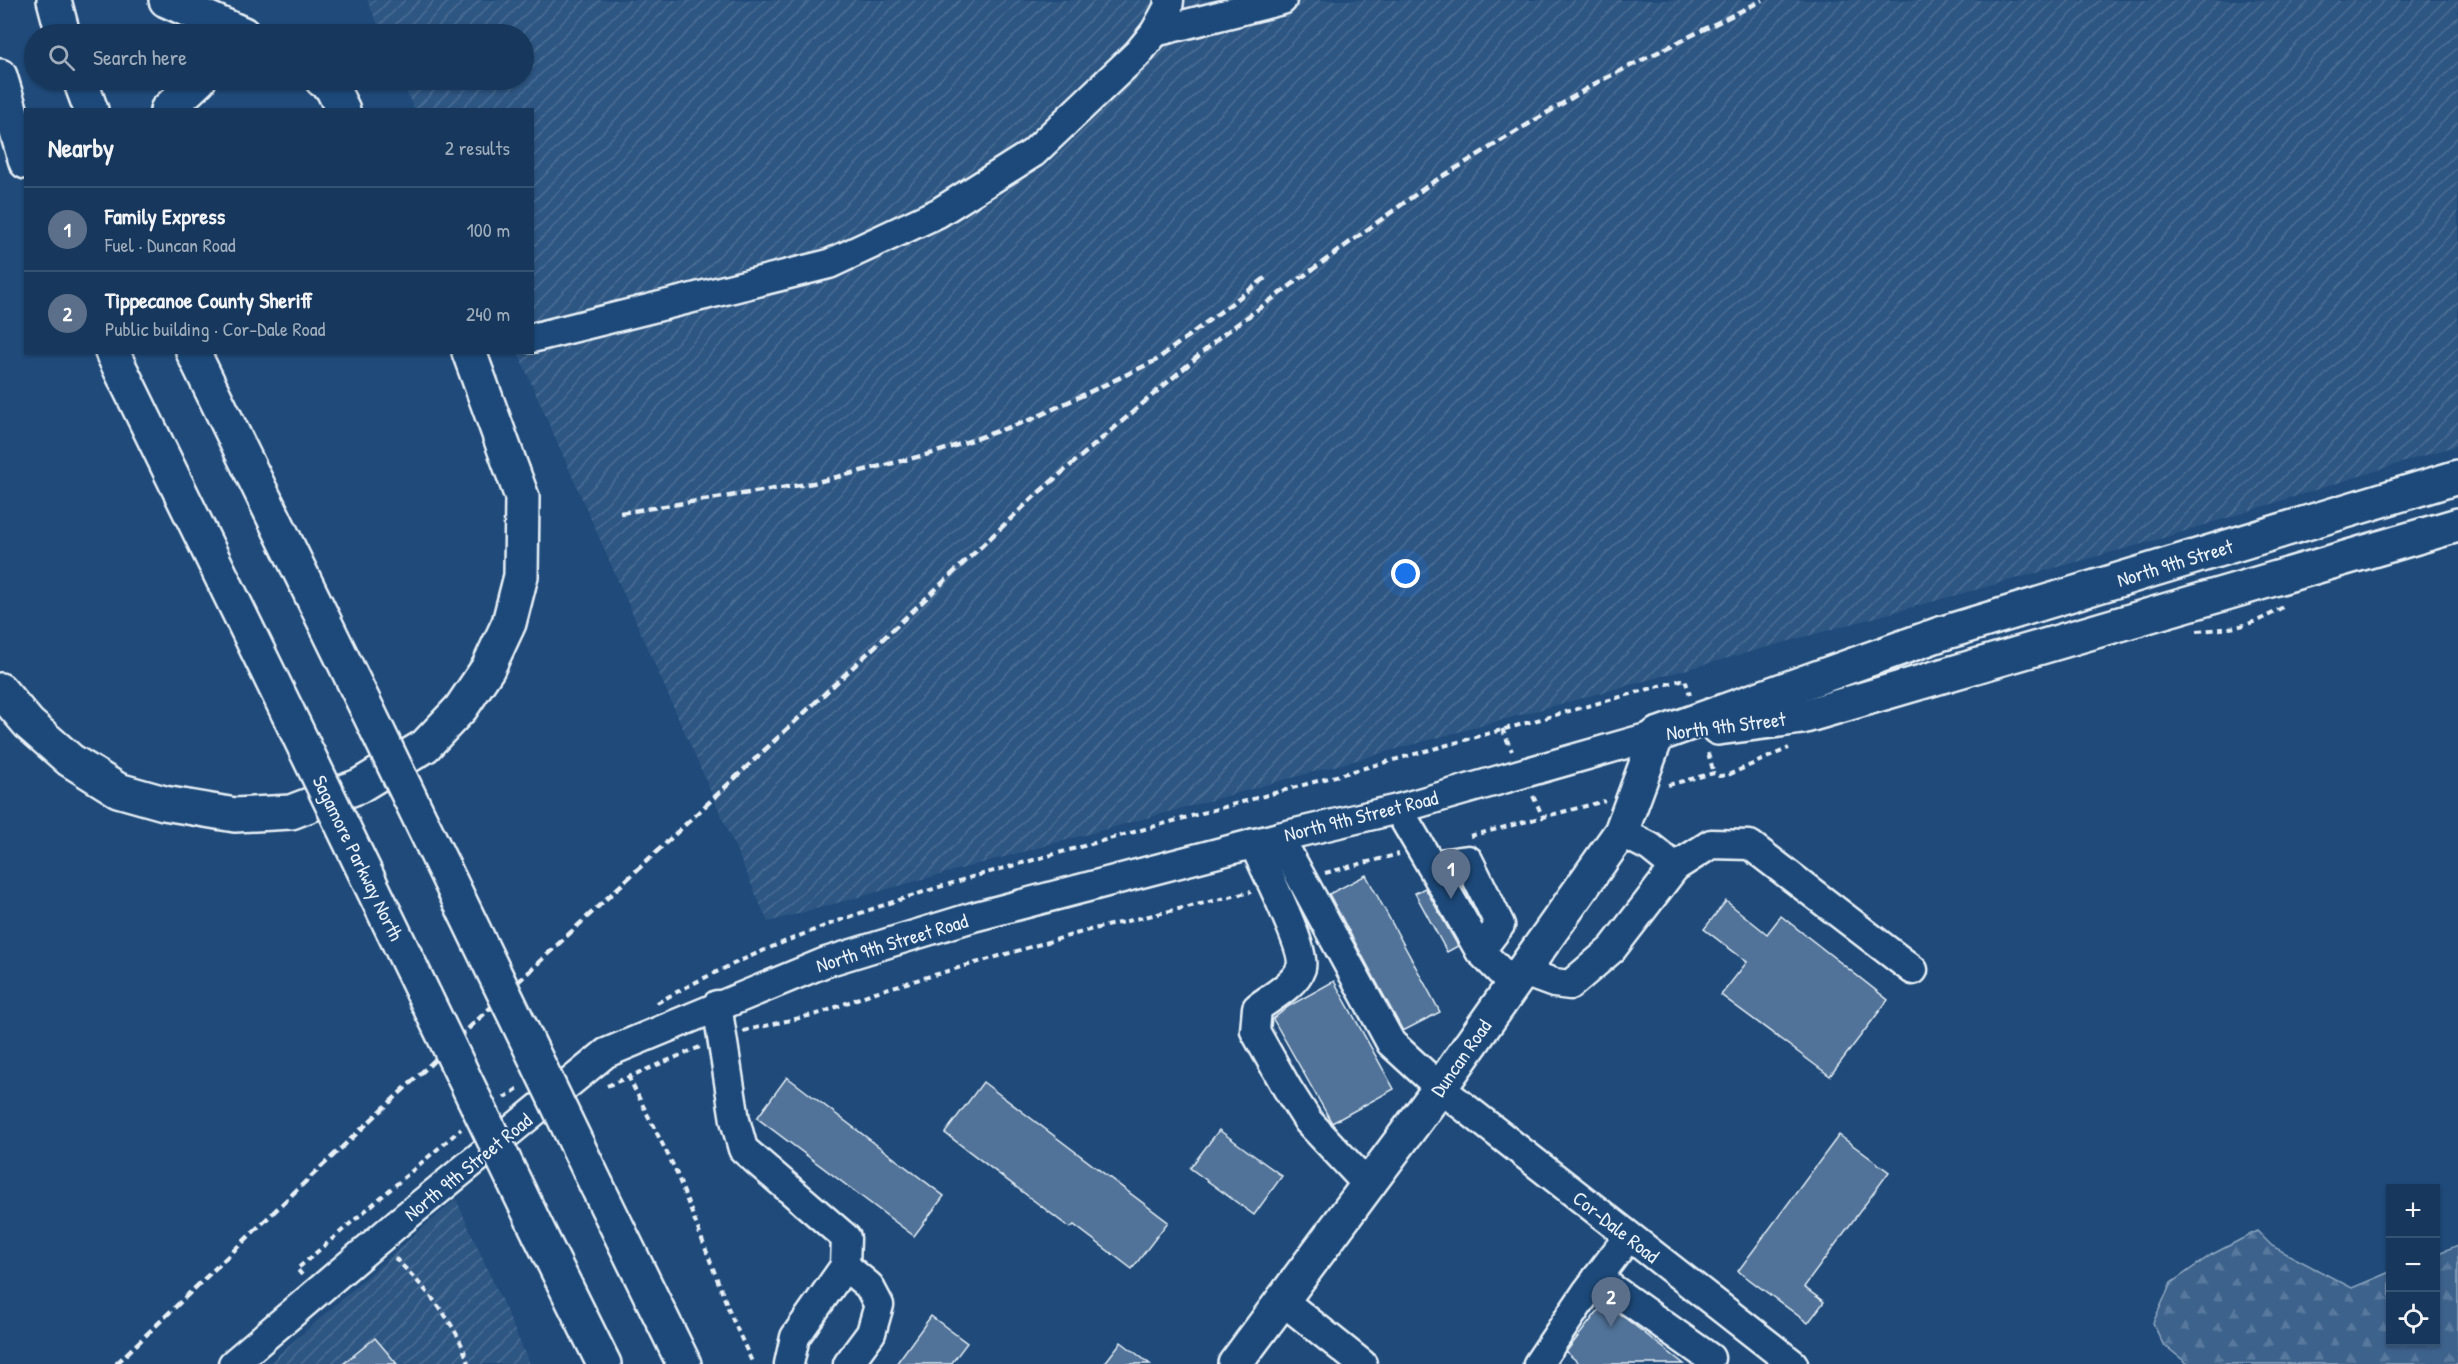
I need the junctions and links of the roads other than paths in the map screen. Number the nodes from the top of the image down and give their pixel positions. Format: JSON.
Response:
{"nodes":[{"id":1,"x":54,"y":0,"type":"edge"},
{"id":2,"x":166,"y":0,"type":"edge"},
{"id":3,"x":1169,"y":0,"type":"edge"},
{"id":4,"x":1282,"y":0,"type":"edge"},
{"id":5,"x":60,"y":24,"type":"edge"},
{"id":6,"x":220,"y":24,"type":"edge"},
{"id":7,"x":1155,"y":32,"type":"junction"},
{"id":8,"x":0,"y":76,"type":"edge"},
{"id":9,"x":84,"y":90,"type":"edge"},
{"id":10,"x":188,"y":90,"type":"edge"},
{"id":11,"x":90,"y":108,"type":"edge"},
{"id":12,"x":169,"y":108,"type":"edge"},
{"id":13,"x":0,"y":139,"type":"edge"},
{"id":14,"x":24,"y":155,"type":"edge"},
{"id":15,"x":24,"y":178,"type":"edge"},
{"id":16,"x":534,"y":338,"type":"edge"},
{"id":17,"x":113,"y":354,"type":"edge"},
{"id":18,"x":194,"y":354,"type":"edge"},
{"id":19,"x":472,"y":354,"type":"edge"},
{"id":20,"x":2458,"y":477,"type":"edge"},
{"id":21,"x":2458,"y":525,"type":"edge"},
{"id":22,"x":0,"y":690,"type":"edge"},
{"id":23,"x":1657,"y":735,"type":"junction"},
{"id":24,"x":1398,"y":809,"type":"junction"},
{"id":25,"x":1621,"y":832,"type":"junction"},
{"id":26,"x":1266,"y":840,"type":"junction"},
{"id":27,"x":1675,"y":867,"type":"junction"},
{"id":28,"x":1913,"y":970,"type":"dead end"},
{"id":29,"x":1517,"y":977,"type":"junction"},
{"id":30,"x":717,"y":1005,"type":"junction"},
{"id":31,"x":1440,"y":1088,"type":"junction"},
{"id":32,"x":1367,"y":1184,"type":"junction"},
{"id":33,"x":1628,"y":1237,"type":"junction"},
{"id":34,"x":846,"y":1266,"type":"junction"},
{"id":35,"x":1597,"y":1278,"type":"junction"},
{"id":36,"x":1283,"y":1300,"type":"junction"},
{"id":37,"x":1710,"y":1358,"type":"dead end"},
{"id":38,"x":233,"y":1364,"type":"edge"},
{"id":39,"x":604,"y":1364,"type":"edge"},
{"id":40,"x":684,"y":1364,"type":"edge"},
{"id":41,"x":789,"y":1364,"type":"edge"},
{"id":42,"x":848,"y":1364,"type":"edge"},
{"id":43,"x":1235,"y":1364,"type":"edge"},
{"id":44,"x":1362,"y":1364,"type":"edge"},
{"id":45,"x":1538,"y":1364,"type":"edge"},
{"id":46,"x":1793,"y":1364,"type":"edge"}],
"edges":[{"from":1,"to":5,"type":"main road"},
{"from":2,"to":6,"type":"main road"},
{"from":3,"to":7,"type":"street"},
{"from":4,"to":7,"type":"street"},
{"from":7,"to":16,"type":"street"},
{"from":8,"to":14,"type":"main road"},
{"from":9,"to":11,"type":"main road"},
{"from":10,"to":12,"type":"main road"},
{"from":13,"to":15,"type":"main road"},
{"from":17,"to":39,"type":"main road","name":"Sagamore Parkway North","bridge":true},
{"from":18,"to":40,"type":"main road","bridge":true},
{"from":19,"to":22,"type":"main road"},
{"from":20,"to":23,"type":"main road","name":"North 9th Street"},
{"from":21,"to":23,"type":"main road","name":"North 9th Street"},
{"from":23,"to":24,"type":"street","name":"North 9th Street Road"},
{"from":23,"to":25,"type":"main road","name":"Duncan Road"},
{"from":24,"to":26,"type":"street","name":"North 9th Street Road"},
{"from":24,"to":29,"type":"street"},
{"from":25,"to":27,"type":"street"},
{"from":25,"to":29,"type":"main road","name":"Duncan Road"},
{"from":26,"to":30,"type":"street","name":"North 9th Street Road"},
{"from":26,"to":31,"type":"street","name":"Cor-Dale Road"},
{"from":26,"to":32,"type":"street"},
{"from":27,"to":28,"type":"street"},
{"from":27,"to":29,"type":"street"},
{"from":29,"to":31,"type":"main road","name":"Duncan Road"},
{"from":30,"to":34,"type":"street"},
{"from":30,"to":38,"type":"street","name":"North 9th Street Road"},
{"from":31,"to":32,"type":"main road","name":"Duncan Road"},
{"from":31,"to":33,"type":"street","name":"Cor-Dale Road"},
{"from":32,"to":36,"type":"main road","name":"Duncan Road"},
{"from":33,"to":35,"type":"street"},
{"from":33,"to":46,"type":"street","name":"Cor-Dale Road"},
{"from":34,"to":41,"type":"street"},
{"from":34,"to":42,"type":"street"},
{"from":35,"to":37,"type":"street"},
{"from":35,"to":45,"type":"street"},
{"from":36,"to":43,"type":"main road","name":"Duncan Road"},
{"from":36,"to":44,"type":"street"}]}
